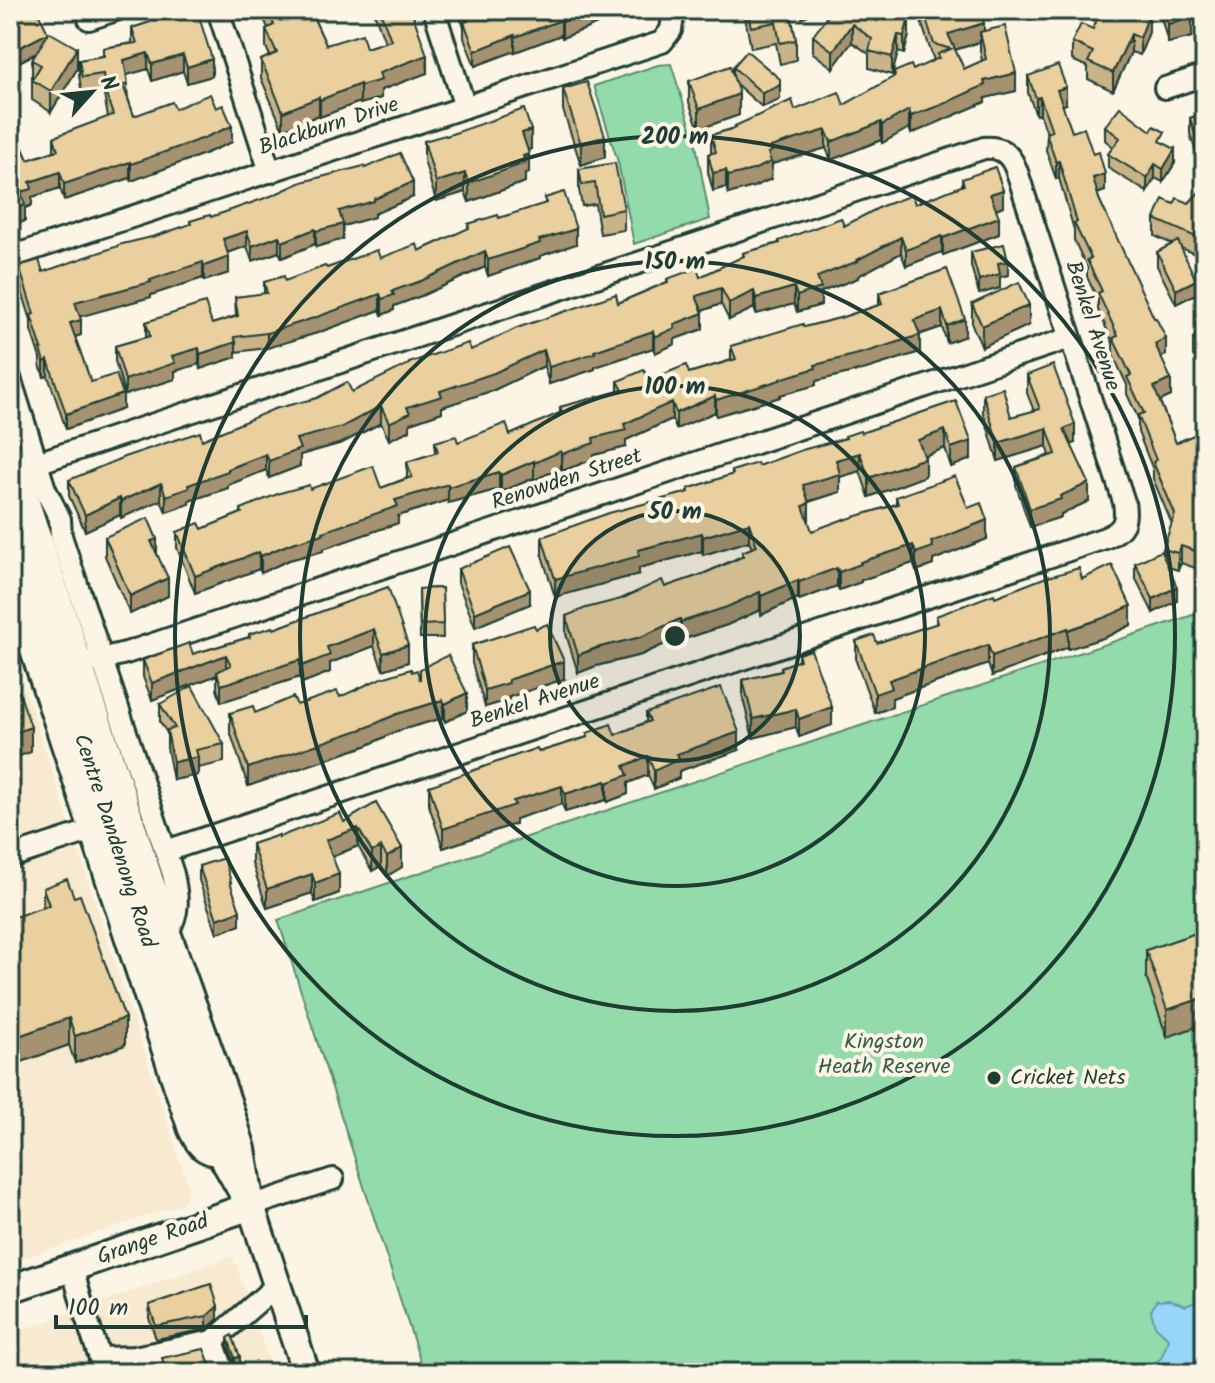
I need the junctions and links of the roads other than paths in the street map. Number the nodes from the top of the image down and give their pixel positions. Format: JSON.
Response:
{"nodes":[{"id":1,"x":116,"y":10,"type":"edge"},
{"id":2,"x":218,"y":10,"type":"edge"},
{"id":3,"x":434,"y":10,"type":"edge"},
{"id":4,"x":674,"y":10,"type":"edge"},
{"id":5,"x":89,"y":19,"type":"dead end"},
{"id":6,"x":1205,"y":75,"type":"edge"},
{"id":7,"x":1165,"y":88,"type":"dead end"},
{"id":8,"x":465,"y":107,"type":"junction"},
{"id":9,"x":270,"y":172,"type":"junction"},
{"id":10,"x":10,"y":257,"type":"edge"},
{"id":11,"x":1070,"y":338,"type":"junction"},
{"id":12,"x":10,"y":378,"type":"edge"},
{"id":13,"x":10,"y":454,"type":"edge"},
{"id":14,"x":37,"y":463,"type":"junction"},
{"id":15,"x":17,"y":522,"type":"edge"},
{"id":16,"x":61,"y":536,"type":"junction"},
{"id":17,"x":10,"y":587,"type":"edge"},
{"id":18,"x":91,"y":662,"type":"junction"},
{"id":19,"x":109,"y":824,"type":"junction"},
{"id":20,"x":166,"y":851,"type":"junction"},
{"id":21,"x":10,"y":857,"type":"edge"},
{"id":22,"x":167,"y":933,"type":"junction"},
{"id":23,"x":333,"y":1179,"type":"dead end"},
{"id":24,"x":251,"y":1206,"type":"junction"},
{"id":25,"x":72,"y":1267,"type":"junction"},
{"id":26,"x":277,"y":1285,"type":"junction"},
{"id":27,"x":10,"y":1289,"type":"edge"},
{"id":28,"x":213,"y":1341,"type":"junction"},
{"id":29,"x":102,"y":1366,"type":"edge"},
{"id":30,"x":224,"y":1373,"type":"edge"},
{"id":31,"x":306,"y":1373,"type":"edge"}],
"edges":[{"from":1,"to":5,"type":"street"},
{"from":2,"to":9,"type":"street"},
{"from":3,"to":8,"type":"street"},
{"from":4,"to":8,"type":"street","name":"Blackburn Drive"},
{"from":6,"to":7,"type":"street"},
{"from":8,"to":9,"type":"street","name":"Blackburn Drive"},
{"from":9,"to":10,"type":"street","name":"Blackburn Drive"},
{"from":11,"to":14,"type":"street","name":"Benkel Avenue"},
{"from":11,"to":18,"type":"street","name":"Renowden Street"},
{"from":11,"to":20,"type":"street","name":"Benkel Avenue"},
{"from":12,"to":14,"type":"street","name":"Centre Dandenong Road"},
{"from":13,"to":15,"type":"main road","name":"Centre Dandenong Road"},
{"from":14,"to":16,"type":"street","name":"Centre Dandenong Road"},
{"from":15,"to":16,"type":"street"},
{"from":15,"to":18,"type":"main road","name":"Centre Dandenong Road"},
{"from":15,"to":19,"type":"main road","name":"Centre Dandenong Road"},
{"from":16,"to":18,"type":"street","name":"Centre Dandenong Road"},
{"from":17,"to":19,"type":"street","name":"Centre Dandenong Road"},
{"from":18,"to":19,"type":"main road","name":"Centre Dandenong Road"},
{"from":18,"to":20,"type":"street","name":"Centre Dandenong Road"},
{"from":19,"to":21,"type":"street"},
{"from":19,"to":22,"type":"main road","name":"Centre Dandenong Road"},
{"from":19,"to":24,"type":"main road","name":"Centre Dandenong Road"},
{"from":20,"to":22,"type":"street","name":"Centre Dandenong Road"},
{"from":22,"to":24,"type":"main road","name":"Centre Dandenong Road"},
{"from":23,"to":24,"type":"street"},
{"from":24,"to":25,"type":"main road","name":"Grange Road"},
{"from":24,"to":26,"type":"main road","name":"Centre Dandenong Road"},
{"from":25,"to":27,"type":"main road","name":"Grange Road"},
{"from":25,"to":29,"type":"street"},
{"from":26,"to":28,"type":"street"},
{"from":26,"to":31,"type":"main road","name":"Centre Dandenong Road"},
{"from":28,"to":29,"type":"street"},
{"from":28,"to":30,"type":"street"}]}
